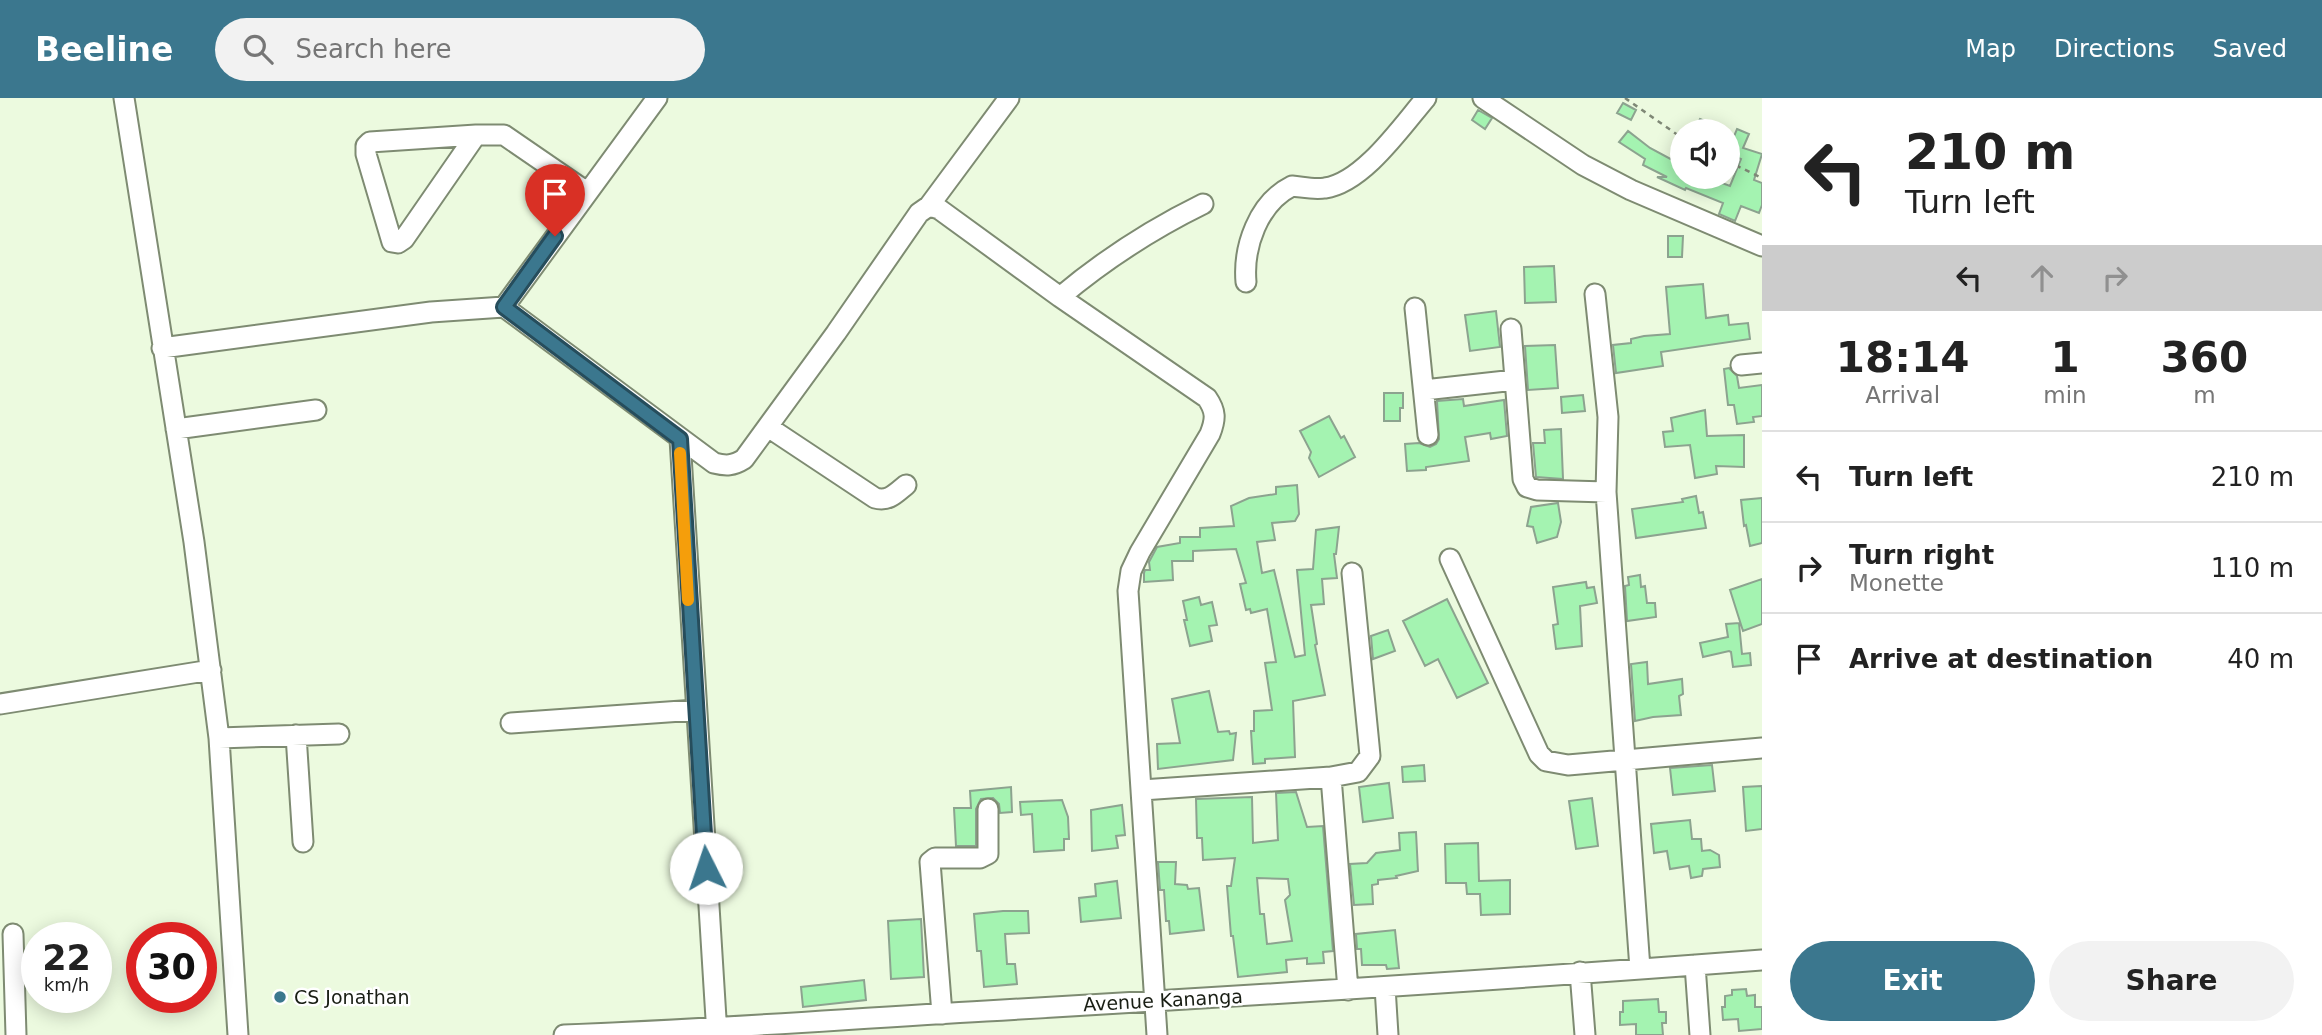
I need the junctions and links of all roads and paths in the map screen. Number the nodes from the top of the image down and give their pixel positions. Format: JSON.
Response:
{"nodes":[{"id":1,"x":124,"y":98,"type":"edge"},
{"id":2,"x":657,"y":98,"type":"edge"},
{"id":3,"x":1009,"y":98,"type":"edge"},
{"id":4,"x":1426,"y":98,"type":"edge"},
{"id":5,"x":1483,"y":98,"type":"edge"},
{"id":6,"x":1625,"y":98,"type":"edge"},
{"id":7,"x":1670,"y":130,"type":"edge"},
{"id":8,"x":476,"y":135,"type":"junction"},
{"id":9,"x":1740,"y":167,"type":"edge"},
{"id":10,"x":1762,"y":178,"type":"edge"},
{"id":11,"x":587,"y":192,"type":"junction"},
{"id":12,"x":1203,"y":204,"type":"dead end"},
{"id":13,"x":929,"y":206,"type":"junction"},
{"id":14,"x":1762,"y":246,"type":"edge"},
{"id":15,"x":1246,"y":282,"type":"dead end"},
{"id":16,"x":1595,"y":294,"type":"dead end"},
{"id":17,"x":1060,"y":297,"type":"junction"},
{"id":18,"x":504,"y":307,"type":"junction"},
{"id":19,"x":1415,"y":308,"type":"dead end"},
{"id":20,"x":1511,"y":329,"type":"dead end"},
{"id":21,"x":162,"y":348,"type":"junction"},
{"id":22,"x":1762,"y":363,"type":"edge"},
{"id":23,"x":1741,"y":365,"type":"dead end"},
{"id":24,"x":1515,"y":380,"type":"junction"},
{"id":25,"x":1424,"y":390,"type":"junction"},
{"id":26,"x":316,"y":410,"type":"dead end"},
{"id":27,"x":768,"y":427,"type":"junction"},
{"id":28,"x":176,"y":429,"type":"junction"},
{"id":29,"x":1428,"y":435,"type":"dead end"},
{"id":30,"x":680,"y":439,"type":"junction"},
{"id":31,"x":906,"y":485,"type":"dead end"},
{"id":32,"x":1606,"y":492,"type":"junction"},
{"id":33,"x":1450,"y":559,"type":"dead end"},
{"id":34,"x":1352,"y":573,"type":"dead end"},
{"id":35,"x":211,"y":670,"type":"junction"},
{"id":36,"x":0,"y":704,"type":"edge"},
{"id":37,"x":696,"y":710,"type":"junction"},
{"id":38,"x":511,"y":723,"type":"dead end"},
{"id":39,"x":339,"y":734,"type":"dead end"},
{"id":40,"x":296,"y":735,"type":"junction"},
{"id":41,"x":219,"y":738,"type":"junction"},
{"id":42,"x":1762,"y":748,"type":"edge"},
{"id":43,"x":1623,"y":759,"type":"junction"},
{"id":44,"x":1331,"y":777,"type":"junction"},
{"id":45,"x":1142,"y":790,"type":"junction"},
{"id":46,"x":988,"y":809,"type":"dead end"},
{"id":47,"x":303,"y":842,"type":"dead end"},
{"id":48,"x":13,"y":934,"type":"dead end"},
{"id":49,"x":1762,"y":960,"type":"edge"},
{"id":50,"x":1695,"y":965,"type":"junction"},
{"id":51,"x":1640,"y":969,"type":"junction"},
{"id":52,"x":1580,"y":972,"type":"junction"},
{"id":53,"x":1385,"y":987,"type":"junction"},
{"id":54,"x":1348,"y":989,"type":"junction"},
{"id":55,"x":1154,"y":1001,"type":"junction"},
{"id":56,"x":942,"y":1014,"type":"junction"},
{"id":57,"x":717,"y":1032,"type":"edge"},
{"id":58,"x":16,"y":1035,"type":"edge"},
{"id":59,"x":238,"y":1035,"type":"edge"},
{"id":60,"x":564,"y":1035,"type":"edge"},
{"id":61,"x":1157,"y":1035,"type":"edge"},
{"id":62,"x":1388,"y":1035,"type":"edge"},
{"id":63,"x":1586,"y":1035,"type":"edge"},
{"id":64,"x":1700,"y":1035,"type":"edge"}],
"edges":[{"from":1,"to":21,"type":"street"},
{"from":2,"to":11,"type":"street"},
{"from":3,"to":13,"type":"street"},
{"from":4,"to":15,"type":"street"},
{"from":5,"to":14,"type":"street"},
{"from":6,"to":7,"type":"path"},
{"from":8,"to":8,"type":"street"},
{"from":8,"to":11,"type":"street"},
{"from":9,"to":10,"type":"path"},
{"from":11,"to":18,"type":"street"},
{"from":12,"to":17,"type":"street"},
{"from":13,"to":17,"type":"street"},
{"from":13,"to":27,"type":"street"},
{"from":16,"to":32,"type":"street"},
{"from":17,"to":45,"type":"street"},
{"from":18,"to":21,"type":"street"},
{"from":18,"to":30,"type":"street"},
{"from":19,"to":25,"type":"street"},
{"from":20,"to":24,"type":"street"},
{"from":21,"to":28,"type":"street"},
{"from":22,"to":23,"type":"street"},
{"from":24,"to":25,"type":"street"},
{"from":24,"to":32,"type":"street"},
{"from":25,"to":29,"type":"street"},
{"from":26,"to":28,"type":"street"},
{"from":27,"to":30,"type":"street"},
{"from":27,"to":31,"type":"street"},
{"from":28,"to":35,"type":"street"},
{"from":30,"to":37,"type":"street"},
{"from":32,"to":43,"type":"street"},
{"from":33,"to":43,"type":"street"},
{"from":34,"to":44,"type":"street"},
{"from":35,"to":36,"type":"street"},
{"from":35,"to":41,"type":"street"},
{"from":37,"to":38,"type":"street"},
{"from":37,"to":57,"type":"street"},
{"from":39,"to":40,"type":"street"},
{"from":40,"to":41,"type":"street"},
{"from":40,"to":47,"type":"street"},
{"from":41,"to":59,"type":"street"},
{"from":42,"to":43,"type":"street"},
{"from":43,"to":51,"type":"street"},
{"from":44,"to":45,"type":"street"},
{"from":44,"to":54,"type":"street"},
{"from":45,"to":55,"type":"street"},
{"from":46,"to":56,"type":"street"},
{"from":48,"to":58,"type":"street"},
{"from":49,"to":50,"type":"street","name":"Avenue Kananga"},
{"from":50,"to":51,"type":"street","name":"Avenue Kananga"},
{"from":50,"to":64,"type":"street"},
{"from":51,"to":52,"type":"street","name":"Avenue Kananga"},
{"from":52,"to":53,"type":"street","name":"Avenue Kananga"},
{"from":52,"to":63,"type":"street"},
{"from":53,"to":54,"type":"street","name":"Avenue Kananga"},
{"from":53,"to":62,"type":"street"},
{"from":54,"to":55,"type":"street","name":"Avenue Kananga"},
{"from":55,"to":56,"type":"street","name":"Avenue Kananga"},
{"from":55,"to":61,"type":"street"},
{"from":56,"to":57,"type":"street","name":"Avenue Kananga"},
{"from":57,"to":60,"type":"street","name":"Avenue Kananga"}]}
